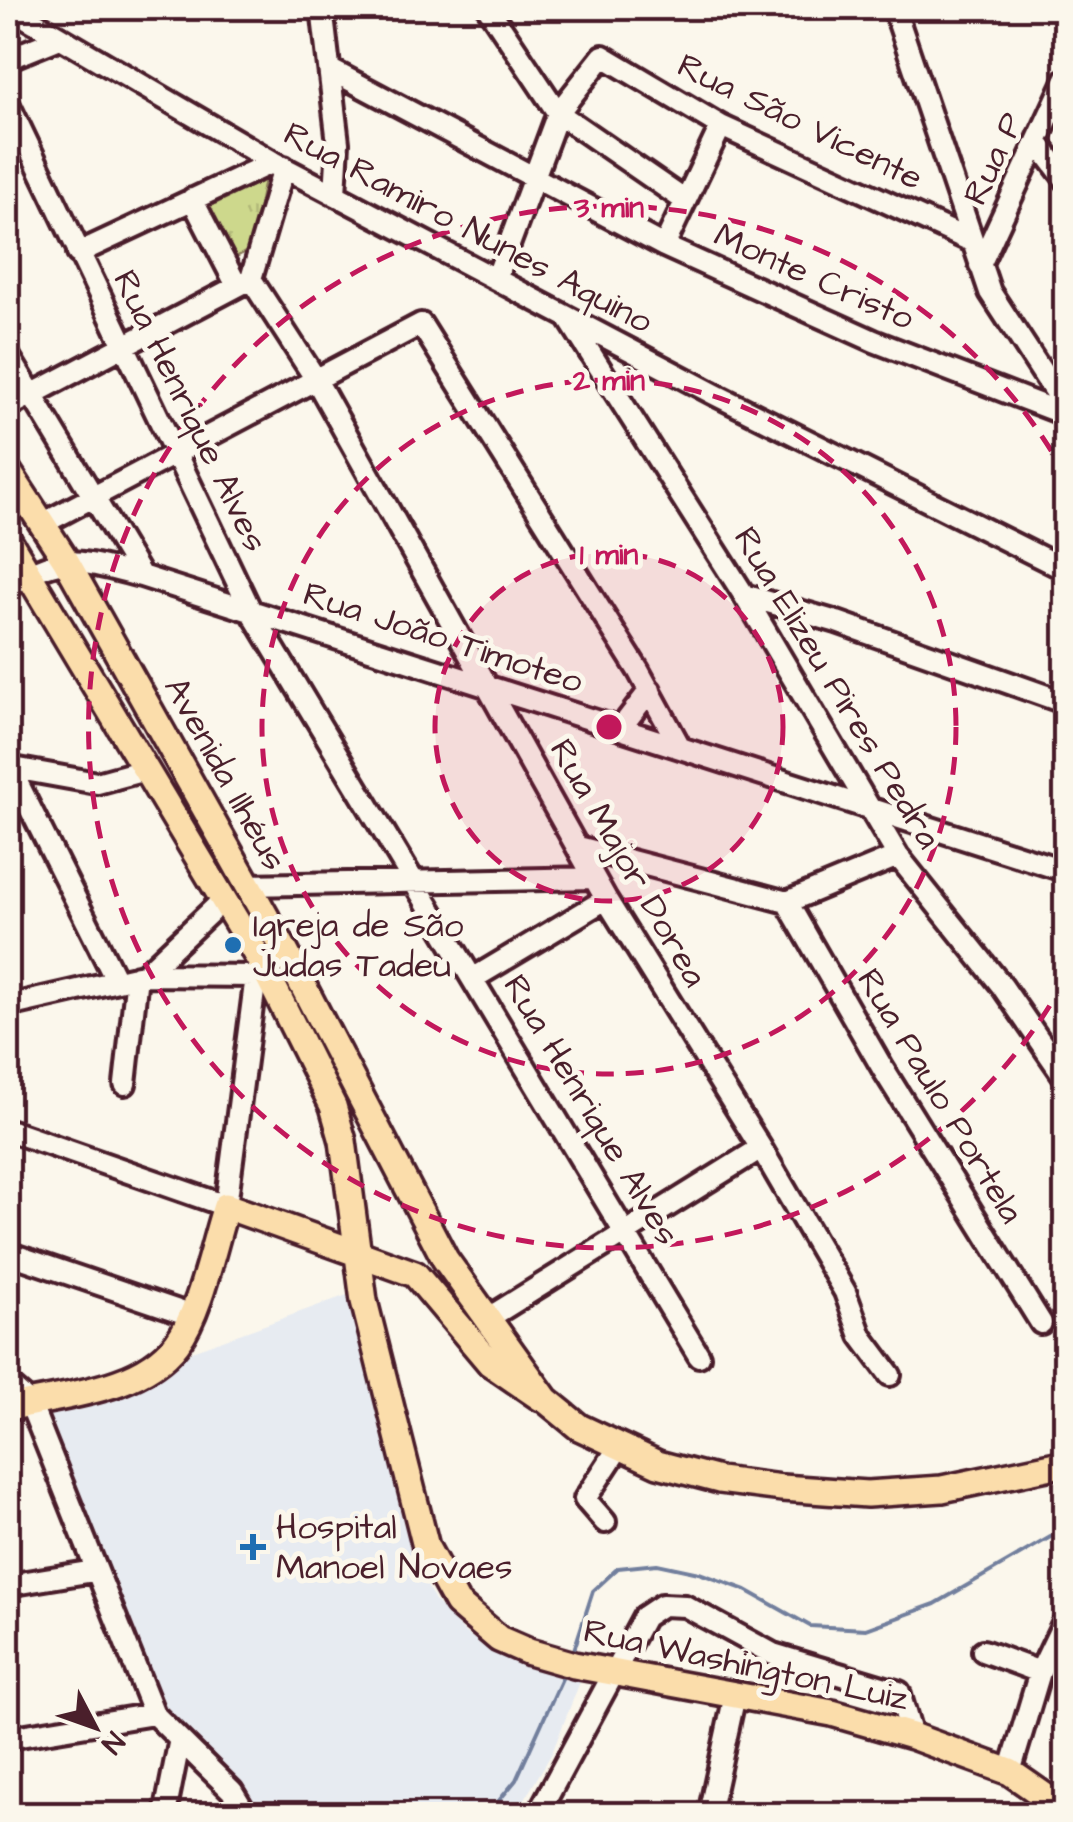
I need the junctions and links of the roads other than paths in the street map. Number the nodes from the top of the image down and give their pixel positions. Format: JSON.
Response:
{"nodes":[{"id":1,"x":10,"y":8,"type":"edge"},
{"id":2,"x":322,"y":8,"type":"edge"},
{"id":3,"x":488,"y":8,"type":"edge"},
{"id":4,"x":894,"y":8,"type":"edge"},
{"id":5,"x":60,"y":38,"type":"junction"},
{"id":6,"x":8,"y":59,"type":"edge"},
{"id":7,"x":331,"y":70,"type":"junction"},
{"id":8,"x":1066,"y":79,"type":"edge"},
{"id":9,"x":8,"y":104,"type":"edge"},
{"id":10,"x":558,"y":113,"type":"junction"},
{"id":11,"x":721,"y":126,"type":"junction"},
{"id":12,"x":1038,"y":143,"type":"junction"},
{"id":13,"x":279,"y":165,"type":"junction"},
{"id":14,"x":533,"y":178,"type":"junction"},
{"id":15,"x":1066,"y":180,"type":"edge"},
{"id":16,"x":334,"y":194,"type":"junction"},
{"id":17,"x":192,"y":199,"type":"junction"},
{"id":18,"x":684,"y":200,"type":"junction"},
{"id":19,"x":971,"y":241,"type":"junction"},
{"id":20,"x":664,"y":246,"type":"junction"},
{"id":21,"x":78,"y":253,"type":"junction"},
{"id":22,"x":980,"y":265,"type":"junction"},
{"id":23,"x":497,"y":277,"type":"junction"},
{"id":24,"x":244,"y":282,"type":"junction"},
{"id":25,"x":570,"y":319,"type":"junction"},
{"id":26,"x":121,"y":346,"type":"junction"},
{"id":27,"x":8,"y":355,"type":"edge"},
{"id":28,"x":315,"y":378,"type":"junction"},
{"id":29,"x":1059,"y":385,"type":"edge"},
{"id":30,"x":31,"y":394,"type":"junction"},
{"id":31,"x":8,"y":407,"type":"edge"},
{"id":32,"x":1066,"y":412,"type":"edge"},
{"id":33,"x":176,"y":454,"type":"junction"},
{"id":34,"x":8,"y":471,"type":"edge"},
{"id":35,"x":93,"y":497,"type":"junction"},
{"id":36,"x":44,"y":522,"type":"junction"},
{"id":37,"x":8,"y":540,"type":"edge"},
{"id":38,"x":66,"y":559,"type":"junction"},
{"id":39,"x":1066,"y":570,"type":"edge"},
{"id":40,"x":141,"y":576,"type":"junction"},
{"id":41,"x":18,"y":581,"type":"edge"},
{"id":42,"x":744,"y":595,"type":"junction"},
{"id":43,"x":251,"y":611,"type":"junction"},
{"id":44,"x":488,"y":684,"type":"junction"},
{"id":45,"x":650,"y":690,"type":"junction"},
{"id":46,"x":1066,"y":703,"type":"edge"},
{"id":47,"x":620,"y":729,"type":"junction"},
{"id":48,"x":680,"y":747,"type":"junction"},
{"id":49,"x":9,"y":767,"type":"edge"},
{"id":50,"x":145,"y":770,"type":"junction"},
{"id":51,"x":870,"y":810,"type":"junction"},
{"id":52,"x":578,"y":847,"type":"junction"},
{"id":53,"x":898,"y":856,"type":"junction"},
{"id":54,"x":1066,"y":872,"type":"edge"},
{"id":55,"x":594,"y":878,"type":"junction"},
{"id":56,"x":415,"y":884,"type":"junction"},
{"id":57,"x":248,"y":885,"type":"junction"},
{"id":58,"x":606,"y":899,"type":"junction"},
{"id":59,"x":223,"y":900,"type":"junction"},
{"id":60,"x":787,"y":902,"type":"junction"},
{"id":61,"x":259,"y":970,"type":"junction"},
{"id":62,"x":132,"y":977,"type":"junction"},
{"id":63,"x":474,"y":978,"type":"junction"},
{"id":64,"x":8,"y":1006,"type":"edge"},
{"id":65,"x":1066,"y":1078,"type":"edge"},
{"id":66,"x":126,"y":1084,"type":"dead end"},
{"id":67,"x":8,"y":1130,"type":"edge"},
{"id":68,"x":760,"y":1148,"type":"junction"},
{"id":69,"x":226,"y":1206,"type":"junction"},
{"id":70,"x":426,"y":1224,"type":"junction"},
{"id":71,"x":625,"y":1230,"type":"junction"},
{"id":72,"x":8,"y":1253,"type":"edge"},
{"id":73,"x":357,"y":1256,"type":"junction"},
{"id":74,"x":394,"y":1268,"type":"junction"},
{"id":75,"x":364,"y":1301,"type":"junction"},
{"id":76,"x":190,"y":1315,"type":"junction"},
{"id":77,"x":490,"y":1317,"type":"junction"},
{"id":78,"x":1041,"y":1322,"type":"dead end"},
{"id":79,"x":699,"y":1356,"type":"dead end"},
{"id":80,"x":890,"y":1375,"type":"dead end"},
{"id":81,"x":8,"y":1384,"type":"edge"},
{"id":82,"x":546,"y":1400,"type":"junction"},
{"id":83,"x":19,"y":1405,"type":"edge"},
{"id":84,"x":619,"y":1447,"type":"junction"},
{"id":85,"x":1066,"y":1464,"type":"edge"},
{"id":86,"x":606,"y":1522,"type":"dead end"},
{"id":87,"x":94,"y":1572,"type":"junction"},
{"id":88,"x":8,"y":1585,"type":"edge"},
{"id":89,"x":1066,"y":1618,"type":"edge"},
{"id":90,"x":983,"y":1651,"type":"dead end"},
{"id":91,"x":1040,"y":1672,"type":"junction"},
{"id":92,"x":616,"y":1673,"type":"junction"},
{"id":93,"x":734,"y":1695,"type":"junction"},
{"id":94,"x":154,"y":1714,"type":"junction"},
{"id":95,"x":912,"y":1736,"type":"junction"},
{"id":96,"x":8,"y":1738,"type":"edge"},
{"id":97,"x":179,"y":1744,"type":"junction"},
{"id":98,"x":1010,"y":1772,"type":"junction"},
{"id":99,"x":1066,"y":1812,"type":"edge"},
{"id":100,"x":165,"y":1814,"type":"edge"},
{"id":101,"x":246,"y":1814,"type":"edge"},
{"id":102,"x":538,"y":1814,"type":"edge"},
{"id":103,"x":709,"y":1814,"type":"edge"}],
"edges":[{"from":1,"to":5,"type":"street","name":"Rua Ramiro Nunes Aquino"},
{"from":2,"to":7,"type":"street"},
{"from":3,"to":10,"type":"street"},
{"from":4,"to":19,"type":"street"},
{"from":5,"to":6,"type":"street"},
{"from":5,"to":13,"type":"street","name":"Rua Ramiro Nunes Aquino"},
{"from":7,"to":14,"type":"street","name":"Monte Cristo"},
{"from":7,"to":16,"type":"street"},
{"from":8,"to":12,"type":"street","name":"Rua P"},
{"from":9,"to":21,"type":"street","name":"Rua Henrique Alves"},
{"from":10,"to":11,"type":"street","name":"Rua São Vicente"},
{"from":10,"to":14,"type":"street"},
{"from":10,"to":18,"type":"street"},
{"from":11,"to":18,"type":"street"},
{"from":11,"to":19,"type":"street","name":"Rua São Vicente"},
{"from":12,"to":15,"type":"street"},
{"from":12,"to":22,"type":"street","name":"Rua P"},
{"from":13,"to":16,"type":"street","name":"Rua Ramiro Nunes Aquino"},
{"from":13,"to":17,"type":"street"},
{"from":13,"to":24,"type":"street"},
{"from":14,"to":20,"type":"street","name":"Monte Cristo"},
{"from":14,"to":23,"type":"street"},
{"from":16,"to":23,"type":"street","name":"Rua Ramiro Nunes Aquino"},
{"from":17,"to":21,"type":"street"},
{"from":17,"to":24,"type":"street","name":"Rua Major Dorea"},
{"from":18,"to":20,"type":"street"},
{"from":19,"to":22,"type":"street"},
{"from":20,"to":32,"type":"street","name":"Monte Cristo"},
{"from":21,"to":26,"type":"street","name":"Rua Henrique Alves"},
{"from":22,"to":29,"type":"street"},
{"from":23,"to":25,"type":"street","name":"Rua Ramiro Nunes Aquino"},
{"from":24,"to":26,"type":"street"},
{"from":24,"to":28,"type":"street","name":"Rua Major Dorea"},
{"from":25,"to":39,"type":"street","name":"Rua Ramiro Nunes Aquino"},
{"from":25,"to":42,"type":"street","name":"Rua Elizeu Pires Pedra"},
{"from":26,"to":30,"type":"street"},
{"from":26,"to":33,"type":"street","name":"Rua Henrique Alves"},
{"from":27,"to":30,"type":"street"},
{"from":28,"to":33,"type":"street"},
{"from":28,"to":44,"type":"street","name":"Rua Major Dorea"},
{"from":28,"to":45,"type":"street"},
{"from":29,"to":32,"type":"street"},
{"from":30,"to":31,"type":"street"},
{"from":30,"to":35,"type":"street"},
{"from":33,"to":35,"type":"street"},
{"from":33,"to":43,"type":"street","name":"Rua Henrique Alves"},
{"from":34,"to":36,"type":"main road","name":"Avenida Ilhéus"},
{"from":35,"to":36,"type":"street"},
{"from":35,"to":40,"type":"street"},
{"from":36,"to":38,"type":"main road","name":"Avenida Ilhéus"},
{"from":37,"to":41,"type":"main road","name":"Avenida Ilhéus"},
{"from":38,"to":40,"type":"street","name":"Rua João Timoteo"},
{"from":38,"to":41,"type":"street"},
{"from":38,"to":57,"type":"main road","name":"Avenida Ilhéus"},
{"from":40,"to":43,"type":"street","name":"Rua João Timoteo"},
{"from":41,"to":50,"type":"main road","name":"Avenida Ilhéus"},
{"from":42,"to":46,"type":"street"},
{"from":42,"to":51,"type":"street","name":"Rua Elizeu Pires Pedra"},
{"from":43,"to":44,"type":"street","name":"Rua João Timoteo"},
{"from":43,"to":56,"type":"street","name":"Rua Henrique Alves"},
{"from":44,"to":47,"type":"street","name":"Rua João Timoteo"},
{"from":44,"to":52,"type":"street","name":"Rua Major Dorea"},
{"from":45,"to":47,"type":"street"},
{"from":45,"to":48,"type":"street"},
{"from":47,"to":48,"type":"street","name":"Rua João Timoteo"},
{"from":48,"to":51,"type":"street","name":"Rua João Timoteo"},
{"from":49,"to":50,"type":"street"},
{"from":49,"to":62,"type":"street"},
{"from":50,"to":59,"type":"main road","name":"Avenida Ilhéus"},
{"from":51,"to":53,"type":"street","name":"Rua Elizeu Pires Pedra"},
{"from":51,"to":54,"type":"street","name":"Rua João Timoteo"},
{"from":52,"to":55,"type":"street","name":"Rua Major Dorea"},
{"from":52,"to":60,"type":"street"},
{"from":53,"to":60,"type":"street"},
{"from":53,"to":65,"type":"street","name":"Rua Elizeu Pires Pedra"},
{"from":55,"to":56,"type":"street"},
{"from":55,"to":58,"type":"street","name":"Rua Major Dorea"},
{"from":56,"to":57,"type":"street"},
{"from":56,"to":63,"type":"street","name":"Rua Henrique Alves"},
{"from":57,"to":70,"type":"main road","name":"Avenida Ilhéus"},
{"from":58,"to":63,"type":"street"},
{"from":58,"to":68,"type":"street","name":"Rua Major Dorea"},
{"from":59,"to":61,"type":"main road","name":"Avenida Ilhéus"},
{"from":59,"to":62,"type":"street"},
{"from":60,"to":78,"type":"street","name":"Rua Paulo Portela"},
{"from":61,"to":62,"type":"street"},
{"from":61,"to":69,"type":"street"},
{"from":61,"to":73,"type":"main road","name":"Avenida Ilhéus"},
{"from":62,"to":64,"type":"street"},
{"from":62,"to":66,"type":"street"},
{"from":63,"to":71,"type":"street","name":"Rua Henrique Alves"},
{"from":67,"to":69,"type":"street"},
{"from":68,"to":71,"type":"street"},
{"from":68,"to":80,"type":"street","name":"Rua Major Dorea"},
{"from":69,"to":73,"type":"main road"},
{"from":69,"to":76,"type":"main road"},
{"from":70,"to":74,"type":"main road"},
{"from":70,"to":77,"type":"main road","name":"Avenida Ilhéus"},
{"from":71,"to":77,"type":"street"},
{"from":71,"to":79,"type":"street","name":"Rua Henrique Alves"},
{"from":72,"to":76,"type":"street"},
{"from":73,"to":74,"type":"main road","name":"Avenida Ilhéus"},
{"from":73,"to":75,"type":"main road","name":"Rua Washington Luiz"},
{"from":74,"to":75,"type":"main road"},
{"from":74,"to":82,"type":"main road","name":"Avenida Ilhéus"},
{"from":75,"to":92,"type":"main road","name":"Rua Washington Luiz"},
{"from":76,"to":83,"type":"main road"},
{"from":77,"to":82,"type":"main road","name":"Avenida Ilhéus"},
{"from":81,"to":83,"type":"street"},
{"from":82,"to":84,"type":"main road","name":"Avenida Ilhéus"},
{"from":83,"to":87,"type":"street"},
{"from":84,"to":85,"type":"main road","name":"Avenida Ilhéus"},
{"from":84,"to":86,"type":"street"},
{"from":87,"to":88,"type":"street"},
{"from":87,"to":94,"type":"street"},
{"from":89,"to":91,"type":"street"},
{"from":90,"to":91,"type":"street"},
{"from":91,"to":98,"type":"street"},
{"from":92,"to":93,"type":"main road","name":"Rua Washington Luiz"},
{"from":92,"to":95,"type":"street"},
{"from":92,"to":102,"type":"street"},
{"from":93,"to":95,"type":"main road","name":"Rua Washington Luiz"},
{"from":93,"to":103,"type":"street"},
{"from":94,"to":96,"type":"street"},
{"from":94,"to":97,"type":"street"},
{"from":95,"to":98,"type":"main road","name":"Rua Washington Luiz"},
{"from":97,"to":100,"type":"street"},
{"from":97,"to":101,"type":"street"},
{"from":98,"to":99,"type":"main road","name":"Rua Washington Luiz"}]}
